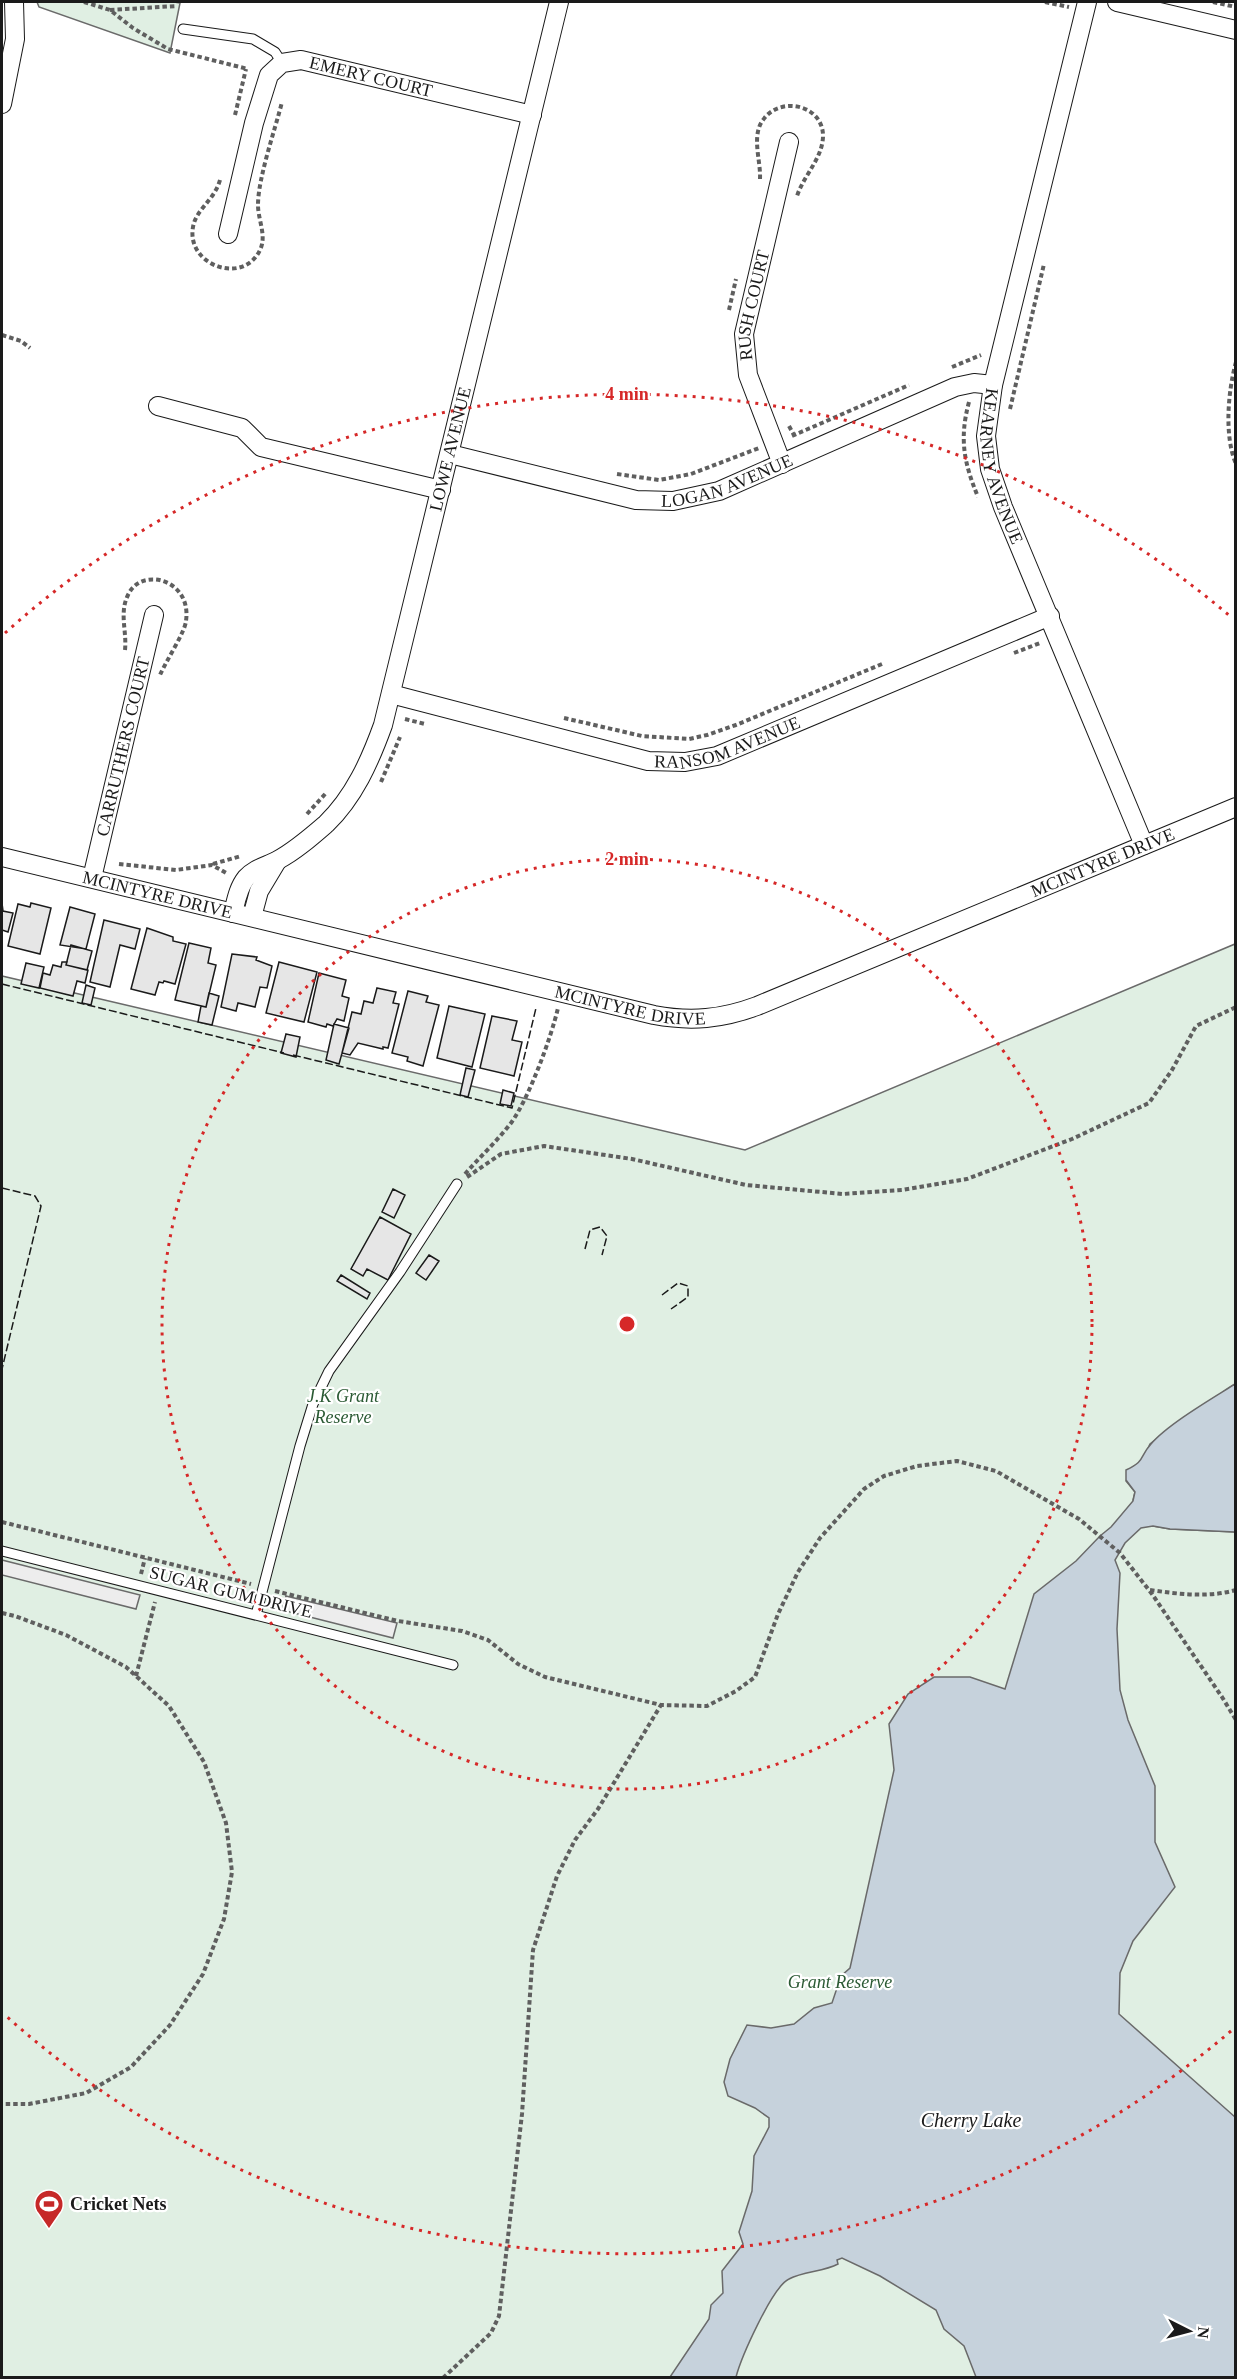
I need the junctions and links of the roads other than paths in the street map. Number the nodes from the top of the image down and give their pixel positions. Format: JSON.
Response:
{"nodes":[{"id":1,"x":14,"y":2,"type":"edge"},
{"id":2,"x":559,"y":2,"type":"edge"},
{"id":3,"x":1087,"y":2,"type":"edge"},
{"id":4,"x":1117,"y":2,"type":"edge"},
{"id":5,"x":183,"y":29,"type":"dead end"},
{"id":6,"x":1236,"y":30,"type":"edge"},
{"id":7,"x":276,"y":69,"type":"junction"},
{"id":8,"x":2,"y":104,"type":"edge"},
{"id":9,"x":532,"y":115,"type":"junction"},
{"id":10,"x":789,"y":142,"type":"dead end"},
{"id":11,"x":228,"y":234,"type":"dead end"},
{"id":12,"x":993,"y":385,"type":"junction"},
{"id":13,"x":158,"y":406,"type":"dead end"},
{"id":14,"x":450,"y":454,"type":"junction"},
{"id":15,"x":782,"y":464,"type":"junction"},
{"id":16,"x":441,"y":490,"type":"junction"},
{"id":17,"x":154,"y":615,"type":"dead end"},
{"id":18,"x":1050,"y":616,"type":"junction"},
{"id":19,"x":391,"y":694,"type":"junction"},
{"id":20,"x":1236,"y":807,"type":"edge"},
{"id":21,"x":1144,"y":845,"type":"junction"},
{"id":22,"x":2,"y":857,"type":"edge"},
{"id":23,"x":278,"y":861,"type":"junction"},
{"id":24,"x":92,"y":878,"type":"junction"},
{"id":25,"x":233,"y":913,"type":"junction"},
{"id":26,"x":252,"y":917,"type":"junction"},
{"id":27,"x":457,"y":1184,"type":"road end"},
{"id":28,"x":2,"y":1551,"type":"edge"},
{"id":29,"x":256,"y":1615,"type":"junction"},
{"id":30,"x":453,"y":1665,"type":"dead end"}],
"edges":[{"from":1,"to":8,"type":"street"},
{"from":2,"to":9,"type":"street","name":"LOWE AVENUE"},
{"from":3,"to":12,"type":"street","name":"KEARNEY AVENUE"},
{"from":4,"to":6,"type":"street"},
{"from":5,"to":7,"type":"lane"},
{"from":7,"to":9,"type":"street","name":"EMERY COURT"},
{"from":7,"to":11,"type":"street"},
{"from":9,"to":14,"type":"street","name":"LOWE AVENUE"},
{"from":10,"to":15,"type":"street","name":"RUSH COURT"},
{"from":12,"to":15,"type":"street","name":"LOGAN AVENUE"},
{"from":12,"to":18,"type":"street","name":"KEARNEY AVENUE"},
{"from":13,"to":16,"type":"street"},
{"from":14,"to":15,"type":"street","name":"LOGAN AVENUE"},
{"from":14,"to":16,"type":"street","name":"LOWE AVENUE"},
{"from":16,"to":19,"type":"street","name":"LOWE AVENUE"},
{"from":17,"to":24,"type":"street","name":"CARRUTHERS COURT"},
{"from":18,"to":19,"type":"street","name":"RANSOM AVENUE"},
{"from":18,"to":21,"type":"street","name":"KEARNEY AVENUE"},
{"from":19,"to":23,"type":"street","name":"LOWE AVENUE"},
{"from":20,"to":21,"type":"street","name":"MCINTYRE DRIVE"},
{"from":21,"to":26,"type":"street","name":"MCINTYRE DRIVE"},
{"from":22,"to":24,"type":"street","name":"MCINTYRE DRIVE"},
{"from":23,"to":25,"type":"street","name":"LOWE AVENUE"},
{"from":23,"to":26,"type":"street","name":"LOWE AVENUE"},
{"from":24,"to":25,"type":"street","name":"MCINTYRE DRIVE"},
{"from":25,"to":26,"type":"street","name":"MCINTYRE DRIVE"},
{"from":27,"to":29,"type":"lane"},
{"from":28,"to":29,"type":"lane","name":"SUGAR GUM DRIVE"},
{"from":29,"to":30,"type":"lane","name":"SUGAR GUM DRIVE"}]}
